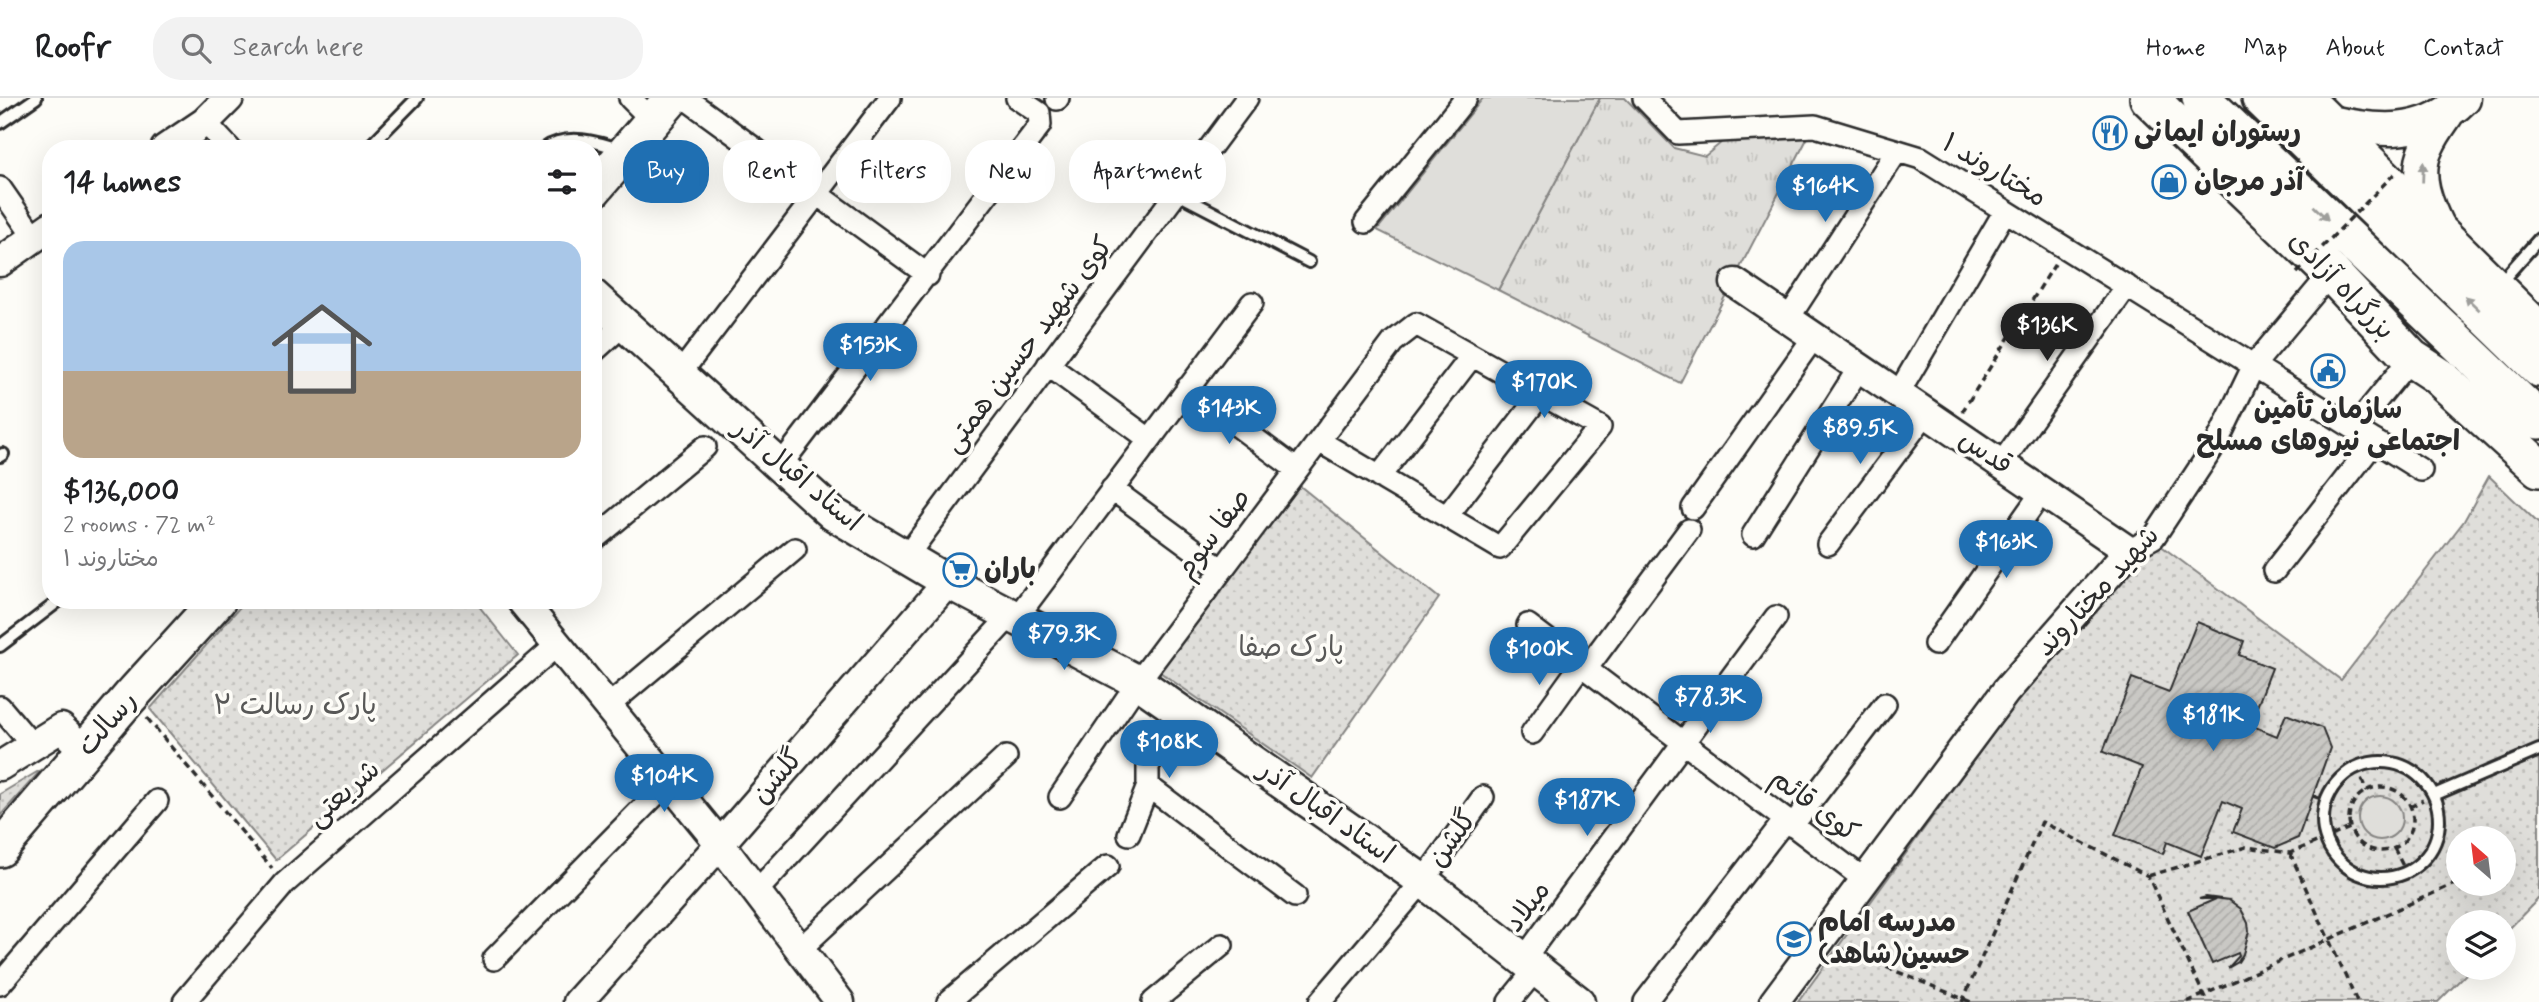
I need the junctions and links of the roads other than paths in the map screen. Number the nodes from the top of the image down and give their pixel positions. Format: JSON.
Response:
{"nodes":[{"id":1,"x":36,"y":98,"type":"edge"},
{"id":2,"x":229,"y":98,"type":"edge"},
{"id":3,"x":417,"y":98,"type":"edge"},
{"id":4,"x":685,"y":98,"type":"edge"},
{"id":5,"x":890,"y":98,"type":"edge"},
{"id":6,"x":1017,"y":98,"type":"edge"},
{"id":7,"x":1247,"y":98,"type":"edge"},
{"id":8,"x":1466,"y":98,"type":"edge"},
{"id":9,"x":1644,"y":98,"type":"edge"},
{"id":10,"x":2148,"y":98,"type":"edge"},
{"id":11,"x":2201,"y":98,"type":"edge"},
{"id":12,"x":2261,"y":98,"type":"edge"},
{"id":13,"x":652,"y":106,"type":"edge"},
{"id":14,"x":2455,"y":106,"type":"edge"},
{"id":15,"x":2315,"y":109,"type":"edge"},
{"id":16,"x":205,"y":122,"type":"junction"},
{"id":17,"x":0,"y":123,"type":"edge"},
{"id":18,"x":178,"y":140,"type":"edge"},
{"id":19,"x":222,"y":140,"type":"edge"},
{"id":20,"x":376,"y":140,"type":"edge"},
{"id":21,"x":633,"y":140,"type":"edge"},
{"id":22,"x":743,"y":140,"type":"edge"},
{"id":23,"x":1216,"y":140,"type":"edge"},
{"id":24,"x":602,"y":144,"type":"edge"},
{"id":25,"x":623,"y":150,"type":"edge"},
{"id":26,"x":1896,"y":151,"type":"junction"},
{"id":27,"x":623,"y":156,"type":"edge"},
{"id":28,"x":602,"y":180,"type":"edge"},
{"id":29,"x":822,"y":185,"type":"edge"},
{"id":30,"x":0,"y":188,"type":"edge"},
{"id":31,"x":822,"y":197,"type":"edge"},
{"id":32,"x":808,"y":203,"type":"edge"},
{"id":33,"x":1169,"y":203,"type":"edge"},
{"id":34,"x":1195,"y":203,"type":"edge"},
{"id":35,"x":2005,"y":211,"type":"junction"},
{"id":36,"x":1366,"y":222,"type":"dead end"},
{"id":37,"x":42,"y":232,"type":"edge"},
{"id":38,"x":2441,"y":234,"type":"junction"},
{"id":39,"x":2539,"y":239,"type":"edge"},
{"id":40,"x":0,"y":262,"type":"edge"},
{"id":41,"x":1309,"y":262,"type":"dead end"},
{"id":42,"x":2314,"y":273,"type":"junction"},
{"id":43,"x":928,"y":275,"type":"junction"},
{"id":44,"x":1735,"y":283,"type":"dead end"},
{"id":45,"x":2127,"y":286,"type":"junction"},
{"id":46,"x":2500,"y":293,"type":"junction"},
{"id":47,"x":1252,"y":303,"type":"dead end"},
{"id":48,"x":602,"y":304,"type":"edge"},
{"id":49,"x":1788,"y":319,"type":"junction"},
{"id":50,"x":624,"y":324,"type":"junction"},
{"id":51,"x":1814,"y":337,"type":"junction"},
{"id":52,"x":602,"y":344,"type":"edge"},
{"id":53,"x":2536,"y":353,"type":"edge"},
{"id":54,"x":1472,"y":356,"type":"junction"},
{"id":55,"x":1048,"y":365,"type":"junction"},
{"id":56,"x":2254,"y":365,"type":"junction"},
{"id":57,"x":2423,"y":366,"type":"junction"},
{"id":58,"x":1859,"y":368,"type":"junction"},
{"id":59,"x":679,"y":375,"type":"junction"},
{"id":60,"x":2497,"y":381,"type":"junction"},
{"id":61,"x":1186,"y":388,"type":"junction"},
{"id":62,"x":1541,"y":394,"type":"junction"},
{"id":63,"x":1898,"y":394,"type":"junction"},
{"id":64,"x":1926,"y":413,"type":"junction"},
{"id":65,"x":2539,"y":420,"type":"edge"},
{"id":66,"x":2354,"y":428,"type":"junction"},
{"id":67,"x":1149,"y":439,"type":"junction"},
{"id":68,"x":1318,"y":441,"type":"junction"},
{"id":69,"x":2375,"y":441,"type":"junction"},
{"id":70,"x":705,"y":447,"type":"dead end"},
{"id":71,"x":2531,"y":460,"type":"edge"},
{"id":72,"x":2001,"y":464,"type":"junction"},
{"id":73,"x":780,"y":466,"type":"junction"},
{"id":74,"x":1297,"y":470,"type":"junction"},
{"id":75,"x":2421,"y":470,"type":"dead end"},
{"id":76,"x":1379,"y":477,"type":"junction"},
{"id":77,"x":1112,"y":489,"type":"junction"},
{"id":78,"x":2042,"y":492,"type":"junction"},
{"id":79,"x":1693,"y":509,"type":"dead end"},
{"id":80,"x":1447,"y":516,"type":"junction"},
{"id":81,"x":1689,"y":530,"type":"dead end"},
{"id":82,"x":602,"y":533,"type":"edge"},
{"id":83,"x":1753,"y":535,"type":"dead end"},
{"id":84,"x":1828,"y":544,"type":"dead end"},
{"id":85,"x":795,"y":549,"type":"dead end"},
{"id":86,"x":2129,"y":551,"type":"junction"},
{"id":87,"x":906,"y":558,"type":"junction"},
{"id":88,"x":1222,"y":570,"type":"junction"},
{"id":89,"x":2274,"y":571,"type":"dead end"},
{"id":90,"x":948,"y":582,"type":"junction"},
{"id":91,"x":48,"y":609,"type":"edge"},
{"id":92,"x":210,"y":609,"type":"edge"},
{"id":93,"x":528,"y":609,"type":"edge"},
{"id":94,"x":1014,"y":616,"type":"junction"},
{"id":95,"x":1776,"y":617,"type":"dead end"},
{"id":96,"x":1528,"y":625,"type":"dead end"},
{"id":97,"x":1935,"y":644,"type":"dead end"},
{"id":98,"x":558,"y":645,"type":"junction"},
{"id":99,"x":0,"y":646,"type":"edge"},
{"id":100,"x":1584,"y":667,"type":"junction"},
{"id":101,"x":1138,"y":682,"type":"junction"},
{"id":102,"x":1885,"y":704,"type":"dead end"},
{"id":103,"x":608,"y":706,"type":"junction"},
{"id":104,"x":0,"y":707,"type":"edge"},
{"id":105,"x":1183,"y":713,"type":"junction"},
{"id":106,"x":1532,"y":733,"type":"dead end"},
{"id":107,"x":1685,"y":742,"type":"junction"},
{"id":108,"x":33,"y":746,"type":"junction"},
{"id":109,"x":84,"y":750,"type":"junction"},
{"id":110,"x":2539,"y":750,"type":"edge"},
{"id":111,"x":1006,"y":757,"type":"dead end"},
{"id":112,"x":0,"y":766,"type":"edge"},
{"id":113,"x":669,"y":781,"type":"junction"},
{"id":114,"x":1148,"y":786,"type":"junction"},
{"id":115,"x":2434,"y":795,"type":"junction"},
{"id":116,"x":1060,"y":797,"type":"dead end"},
{"id":117,"x":1483,"y":797,"type":"dead end"},
{"id":118,"x":157,"y":801,"type":"dead end"},
{"id":119,"x":1788,"y":823,"type":"junction"},
{"id":120,"x":1129,"y":834,"type":"dead end"},
{"id":121,"x":720,"y":844,"type":"junction"},
{"id":122,"x":0,"y":849,"type":"edge"},
{"id":123,"x":1108,"y":866,"type":"dead end"},
{"id":124,"x":1865,"y":880,"type":"junction"},
{"id":125,"x":1423,"y":881,"type":"junction"},
{"id":126,"x":756,"y":892,"type":"junction"},
{"id":127,"x":1295,"y":896,"type":"dead end"},
{"id":128,"x":1222,"y":945,"type":"dead end"},
{"id":129,"x":799,"y":950,"type":"junction"},
{"id":130,"x":494,"y":959,"type":"dead end"},
{"id":131,"x":1530,"y":965,"type":"junction"},
{"id":132,"x":0,"y":984,"type":"edge"},
{"id":133,"x":184,"y":1002,"type":"edge"},
{"id":134,"x":578,"y":1002,"type":"edge"},
{"id":135,"x":840,"y":1002,"type":"edge"},
{"id":136,"x":948,"y":1002,"type":"edge"},
{"id":137,"x":1153,"y":1002,"type":"edge"},
{"id":138,"x":1320,"y":1002,"type":"edge"},
{"id":139,"x":1509,"y":1002,"type":"edge"},
{"id":140,"x":1578,"y":1002,"type":"edge"},
{"id":141,"x":1645,"y":1002,"type":"edge"},
{"id":142,"x":1774,"y":1002,"type":"edge"}],
"edges":[{"from":1,"to":17,"type":"lane"},
{"from":2,"to":16,"type":"street"},
{"from":3,"to":20,"type":"lane"},
{"from":4,"to":22,"type":"street"},
{"from":5,"to":29,"type":"street"},
{"from":6,"to":43,"type":"street"},
{"from":7,"to":23,"type":"street","name":"کوی شهید حسین همتی"},
{"from":8,"to":36,"type":"street"},
{"from":9,"to":26,"type":"street","name":"مختاروند ۱"},
{"from":10,"to":42,"type":"highway","name":"بزرگراه آزادی"},
{"from":11,"to":60,"type":"highway","name":"بزرگراه آزادی","one_way":true},
{"from":53,"to":12,"type":"highway","one_way":true},
{"from":13,"to":21,"type":"main road"},
{"from":14,"to":15,"type":"main road"},
{"from":38,"to":14,"type":"main road","one_way":true},
{"from":15,"to":38,"type":"highway"},
{"from":16,"to":18,"type":"street"},
{"from":16,"to":19,"type":"street"},
{"from":24,"to":25,"type":"lane"},
{"from":26,"to":35,"type":"street","name":"مختاروند ۱"},
{"from":26,"to":49,"type":"street"},
{"from":27,"to":28,"type":"main road"},
{"from":30,"to":37,"type":"street"},
{"from":31,"to":43,"type":"street"},
{"from":32,"to":59,"type":"street"},
{"from":33,"to":55,"type":"street","name":"کوی شهید حسین همتی"},
{"from":34,"to":41,"type":"lane"},
{"from":35,"to":45,"type":"street","name":"مختاروند ۱"},
{"from":35,"to":63,"type":"street"},
{"from":37,"to":40,"type":"street"},
{"from":38,"to":46,"type":"highway"},
{"from":39,"to":46,"type":"lane"},
{"from":42,"to":56,"type":"street","name":"شهید مختاروند"},
{"from":42,"to":57,"type":"highway","name":"بزرگراه آزادی"},
{"from":43,"to":73,"type":"street"},
{"from":44,"to":49,"type":"street","name":"قدس"},
{"from":45,"to":56,"type":"street","name":"مختاروند ۱"},
{"from":45,"to":72,"type":"street"},
{"from":46,"to":53,"type":"highway"},
{"from":47,"to":61,"type":"street"},
{"from":48,"to":50,"type":"main road","name":"استاد اقبال آذر"},
{"from":49,"to":51,"type":"street","name":"قدس"},
{"from":50,"to":52,"type":"street"},
{"from":50,"to":59,"type":"main road","name":"استاد اقبال آذر"},
{"from":51,"to":58,"type":"street","name":"قدس"},
{"from":51,"to":79,"type":"street"},
{"from":54,"to":62,"type":"street"},
{"from":54,"to":68,"type":"street","name":"صفا سوم"},
{"from":54,"to":76,"type":"street"},
{"from":55,"to":67,"type":"street"},
{"from":55,"to":87,"type":"street","name":"کوی شهید حسین همتی"},
{"from":56,"to":66,"type":"street","name":"مختاروند ۱"},
{"from":56,"to":86,"type":"street","name":"شهید مختاروند"},
{"from":57,"to":60,"type":"highway"},
{"from":57,"to":66,"type":"street"},
{"from":57,"to":71,"type":"highway","name":"بزرگراه آزادی"},
{"from":58,"to":63,"type":"street","name":"قدس"},
{"from":58,"to":83,"type":"street"},
{"from":59,"to":73,"type":"main road","name":"استاد اقبال آذر"},
{"from":60,"to":65,"type":"highway","name":"بزرگراه آزادی"},
{"from":60,"to":71,"type":"highway"},
{"from":61,"to":67,"type":"street"},
{"from":61,"to":74,"type":"street"},
{"from":62,"to":80,"type":"street"},
{"from":62,"to":80,"type":"street"},
{"from":63,"to":64,"type":"street","name":"قدس"},
{"from":64,"to":72,"type":"street","name":"قدس"},
{"from":64,"to":84,"type":"street"},
{"from":66,"to":69,"type":"street","name":"مختاروند ۱"},
{"from":67,"to":77,"type":"street"},
{"from":68,"to":74,"type":"street","name":"صفا سوم"},
{"from":68,"to":76,"type":"street"},
{"from":69,"to":75,"type":"street","name":"مختاروند ۱"},
{"from":69,"to":89,"type":"street"},
{"from":70,"to":82,"type":"street"},
{"from":72,"to":78,"type":"street","name":"قدس"},
{"from":73,"to":87,"type":"main road","name":"استاد اقبال آذر"},
{"from":74,"to":88,"type":"street","name":"صفا سوم"},
{"from":76,"to":80,"type":"street"},
{"from":77,"to":88,"type":"street"},
{"from":77,"to":94,"type":"street"},
{"from":78,"to":86,"type":"street","name":"قدس"},
{"from":78,"to":97,"type":"street"},
{"from":81,"to":100,"type":"street"},
{"from":85,"to":103,"type":"street"},
{"from":86,"to":124,"type":"street","name":"شهید مختاروند"},
{"from":87,"to":90,"type":"main road","name":"استاد اقبال آذر"},
{"from":88,"to":101,"type":"street","name":"صفا سوم"},
{"from":90,"to":94,"type":"main road","name":"استاد اقبال آذر"},
{"from":90,"to":121,"type":"street","name":"گلشن"},
{"from":91,"to":99,"type":"lane"},
{"from":92,"to":109,"type":"main road","name":"رسالت"},
{"from":93,"to":98,"type":"street"},
{"from":94,"to":101,"type":"main road","name":"استاد اقبال آذر"},
{"from":94,"to":126,"type":"street"},
{"from":95,"to":107,"type":"street","name":"میلاد"},
{"from":96,"to":100,"type":"street","name":"کوی قائم"},
{"from":98,"to":103,"type":"street"},
{"from":98,"to":133,"type":"street","name":"شریعتی"},
{"from":100,"to":106,"type":"street"},
{"from":100,"to":107,"type":"street","name":"کوی قائم"},
{"from":101,"to":105,"type":"main road","name":"استاد اقبال آذر"},
{"from":101,"to":116,"type":"street","name":"صفا سوم"},
{"from":102,"to":119,"type":"street"},
{"from":103,"to":113,"type":"street"},
{"from":104,"to":108,"type":"street"},
{"from":105,"to":114,"type":"street"},
{"from":105,"to":125,"type":"main road","name":"استاد اقبال آذر"},
{"from":107,"to":119,"type":"street","name":"کوی قائم"},
{"from":107,"to":131,"type":"street","name":"میلاد"},
{"from":108,"to":109,"type":"street"},
{"from":108,"to":112,"type":"street"},
{"from":109,"to":122,"type":"main road","name":"رسالت"},
{"from":110,"to":115,"type":"lane"},
{"from":111,"to":129,"type":"street"},
{"from":113,"to":121,"type":"street"},
{"from":113,"to":130,"type":"street"},
{"from":114,"to":120,"type":"street"},
{"from":114,"to":127,"type":"street"},
{"from":115,"to":115,"type":"lane"},
{"from":117,"to":125,"type":"street","name":"گلشن"},
{"from":118,"to":132,"type":"street"},
{"from":119,"to":124,"type":"street","name":"کوی قائم"},
{"from":119,"to":141,"type":"street"},
{"from":121,"to":126,"type":"street"},
{"from":121,"to":134,"type":"street","name":"گلشن"},
{"from":123,"to":136,"type":"street"},
{"from":124,"to":142,"type":"street","name":"شهید مختاروند"},
{"from":125,"to":131,"type":"main road","name":"استاد اقبال آذر"},
{"from":125,"to":138,"type":"street","name":"گلشن"},
{"from":126,"to":129,"type":"street"},
{"from":128,"to":137,"type":"street"},
{"from":129,"to":135,"type":"street"},
{"from":131,"to":139,"type":"street","name":"میلاد"},
{"from":131,"to":140,"type":"main road","name":"استاد اقبال آذر"}]}
